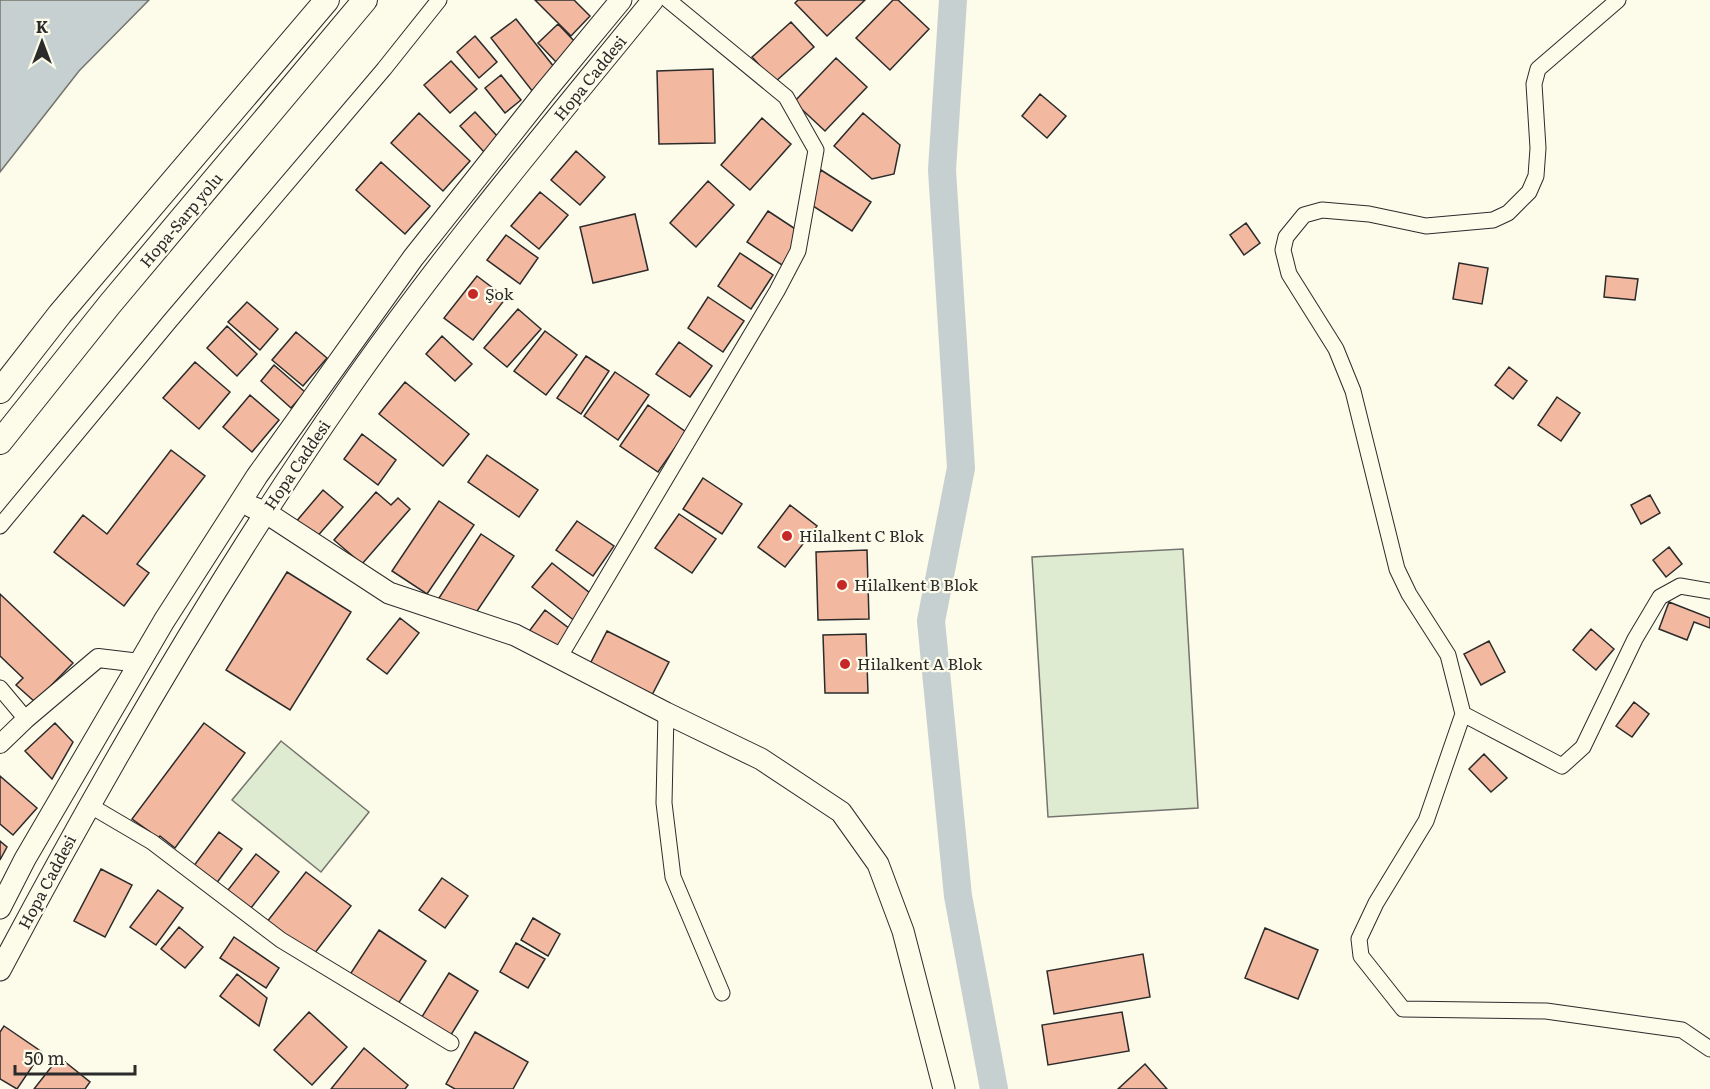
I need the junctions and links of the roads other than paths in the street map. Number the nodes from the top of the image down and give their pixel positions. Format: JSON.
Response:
{"nodes":[{"id":1,"x":327,"y":0,"type":"edge"},
{"id":2,"x":365,"y":0,"type":"edge"},
{"id":3,"x":439,"y":0,"type":"edge"},
{"id":4,"x":621,"y":0,"type":"edge"},
{"id":5,"x":653,"y":0,"type":"edge"},
{"id":6,"x":668,"y":0,"type":"edge"},
{"id":7,"x":1618,"y":0,"type":"edge"},
{"id":8,"x":0,"y":390,"type":"edge"},
{"id":9,"x":0,"y":442,"type":"edge"},
{"id":10,"x":240,"y":503,"type":"junction"},
{"id":11,"x":266,"y":512,"type":"junction"},
{"id":12,"x":0,"y":526,"type":"edge"},
{"id":13,"x":1710,"y":591,"type":"edge"},
{"id":14,"x":559,"y":658,"type":"junction"},
{"id":15,"x":140,"y":663,"type":"junction"},
{"id":16,"x":0,"y":688,"type":"edge"},
{"id":17,"x":666,"y":713,"type":"junction"},
{"id":18,"x":1464,"y":714,"type":"junction"},
{"id":19,"x":26,"y":719,"type":"junction"},
{"id":20,"x":0,"y":744,"type":"edge"},
{"id":21,"x":89,"y":805,"type":"junction"},
{"id":22,"x":0,"y":908,"type":"edge"},
{"id":23,"x":0,"y":970,"type":"edge"},
{"id":24,"x":722,"y":993,"type":"dead end"},
{"id":25,"x":451,"y":1042,"type":"dead end"},
{"id":26,"x":1710,"y":1049,"type":"edge"},
{"id":27,"x":944,"y":1089,"type":"edge"}],
"edges":[{"from":1,"to":8,"type":"highway"},
{"from":2,"to":9,"type":"highway","name":"Hopa-Sarp yolu"},
{"from":3,"to":12,"type":"street"},
{"from":4,"to":10,"type":"main road","name":"Hopa Caddesi"},
{"from":5,"to":11,"type":"main road","name":"Hopa Caddesi"},
{"from":6,"to":14,"type":"street"},
{"from":7,"to":18,"type":"street"},
{"from":10,"to":11,"type":"main road"},
{"from":10,"to":15,"type":"main road","name":"Hopa Caddesi"},
{"from":11,"to":14,"type":"main road"},
{"from":11,"to":21,"type":"main road","name":"Hopa Caddesi"},
{"from":13,"to":18,"type":"street"},
{"from":14,"to":17,"type":"main road"},
{"from":15,"to":19,"type":"street"},
{"from":15,"to":22,"type":"main road","name":"Hopa Caddesi"},
{"from":16,"to":19,"type":"street"},
{"from":17,"to":24,"type":"street"},
{"from":17,"to":27,"type":"main road"},
{"from":18,"to":26,"type":"street"},
{"from":19,"to":20,"type":"street"},
{"from":21,"to":23,"type":"main road","name":"Hopa Caddesi"},
{"from":21,"to":25,"type":"street"}]}
